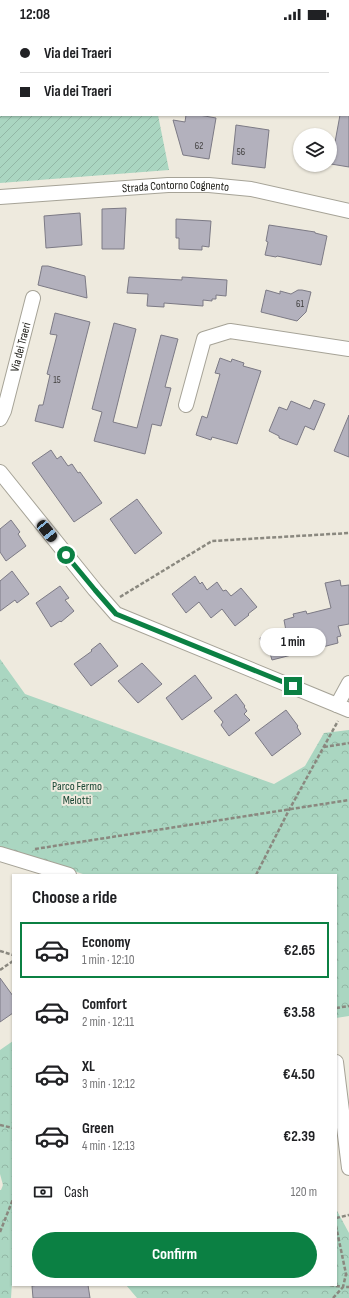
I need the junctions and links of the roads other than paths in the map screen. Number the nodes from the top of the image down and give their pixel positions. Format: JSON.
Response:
{"nodes":[{"id":1,"x":0,"y":197,"type":"edge"},
{"id":2,"x":349,"y":211,"type":"edge"},
{"id":3,"x":33,"y":298,"type":"dead end"},
{"id":4,"x":349,"y":349,"type":"edge"},
{"id":5,"x":186,"y":405,"type":"dead end"},
{"id":6,"x":0,"y":419,"type":"edge"},
{"id":7,"x":0,"y":472,"type":"edge"},
{"id":8,"x":349,"y":683,"type":"edge"},
{"id":9,"x":344,"y":708,"type":"edge"},
{"id":10,"x":0,"y":854,"type":"edge"},
{"id":11,"x":66,"y":874,"type":"edge"},
{"id":12,"x":337,"y":1070,"type":"edge"},
{"id":13,"x":349,"y":1168,"type":"edge"}],
"edges":[{"from":1,"to":2,"type":"street","name":"Strada Contorno Cognento"},
{"from":3,"to":6,"type":"street","name":"Via dei Traeri"},
{"from":4,"to":5,"type":"street"},
{"from":7,"to":9,"type":"street"},
{"from":8,"to":9,"type":"street"},
{"from":10,"to":11,"type":"street"},
{"from":12,"to":13,"type":"street"}]}
